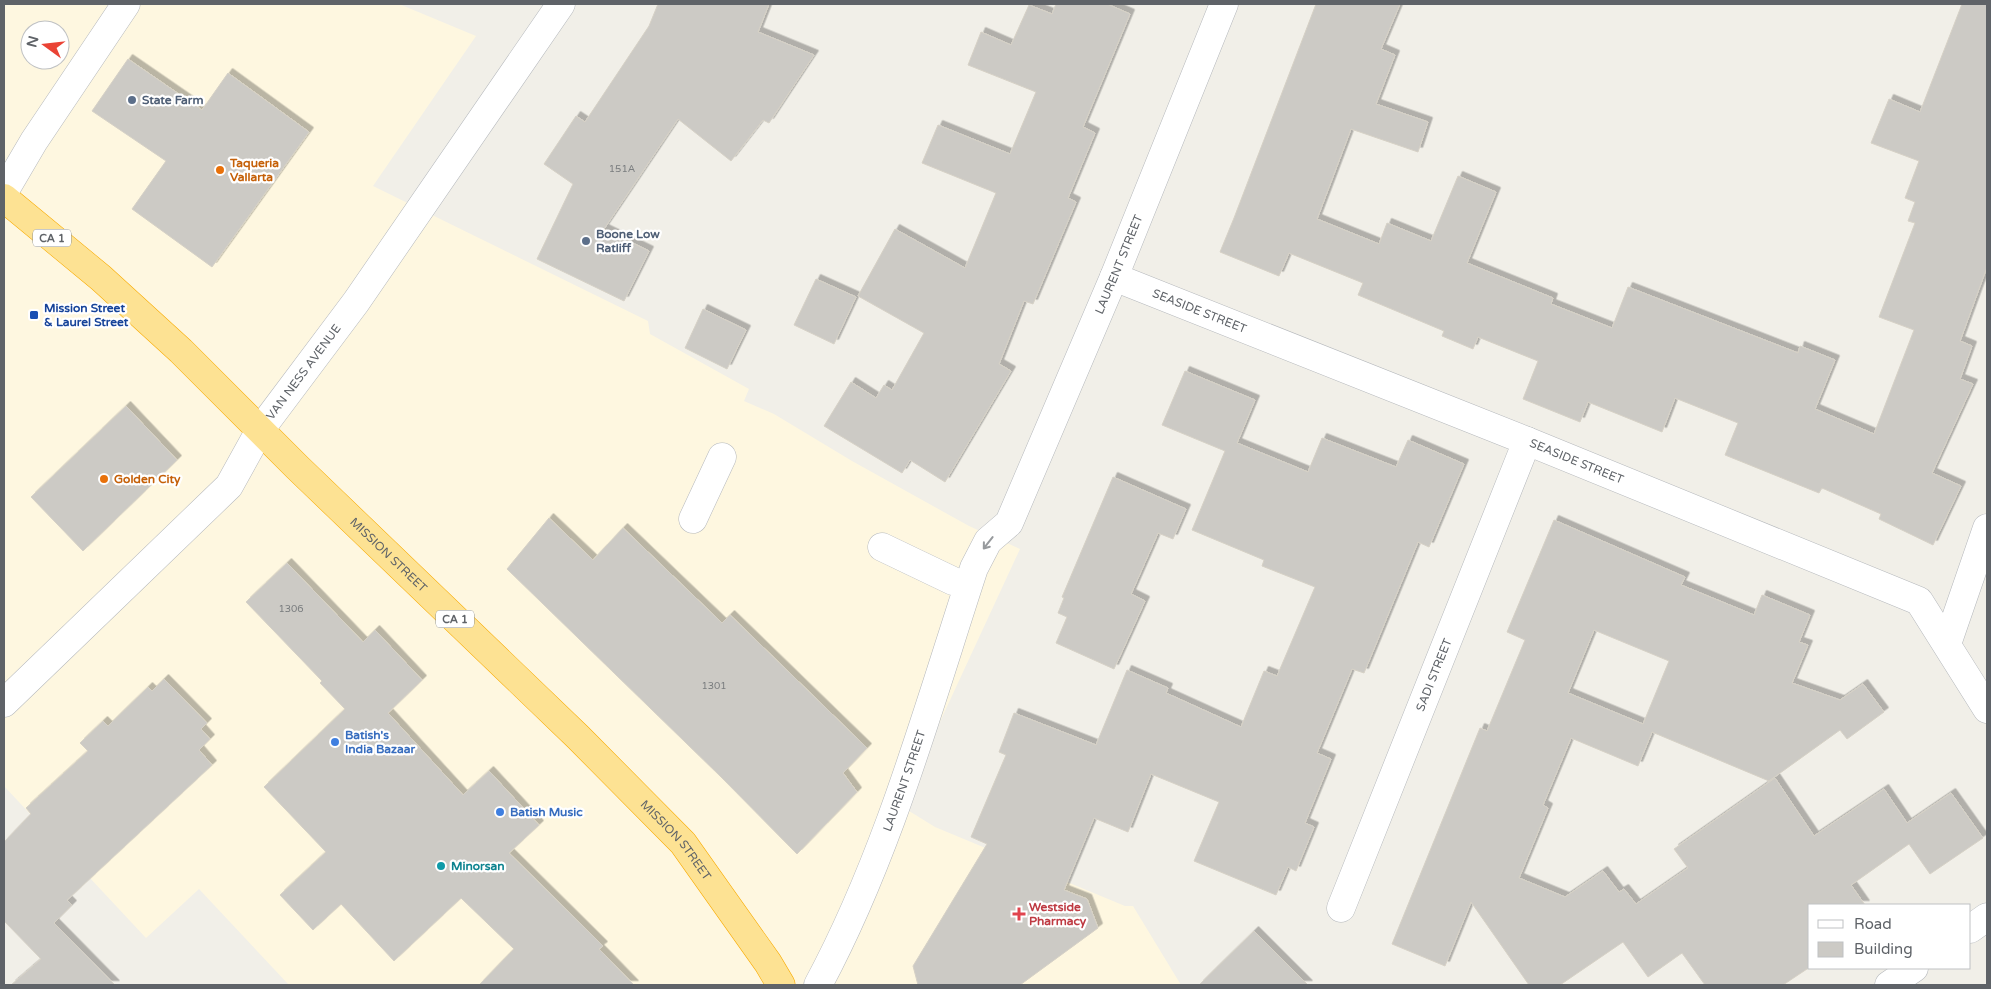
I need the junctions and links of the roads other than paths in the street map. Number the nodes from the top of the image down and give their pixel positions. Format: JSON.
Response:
{"nodes":[{"id":1,"x":126,"y":4,"type":"edge"},
{"id":2,"x":561,"y":4,"type":"edge"},
{"id":3,"x":1224,"y":4,"type":"edge"},
{"id":4,"x":4,"y":192,"type":"edge"},
{"id":5,"x":4,"y":198,"type":"edge"},
{"id":6,"x":1114,"y":277,"type":"junction"},
{"id":7,"x":260,"y":430,"type":"junction"},
{"id":8,"x":1527,"y":441,"type":"junction"},
{"id":9,"x":722,"y":457,"type":"dead end"},
{"id":10,"x":692,"y":519,"type":"dead end"},
{"id":11,"x":1987,"y":528,"type":"edge"},
{"id":12,"x":882,"y":547,"type":"dead end"},
{"id":13,"x":964,"y":574,"type":"junction"},
{"id":14,"x":1947,"y":644,"type":"junction"},
{"id":15,"x":4,"y":703,"type":"edge"},
{"id":16,"x":1987,"y":709,"type":"edge"},
{"id":17,"x":1341,"y":908,"type":"dead end"},
{"id":18,"x":1987,"y":917,"type":"edge"},
{"id":19,"x":1971,"y":928,"type":"edge"},
{"id":20,"x":1913,"y":969,"type":"edge"},
{"id":21,"x":780,"y":985,"type":"edge"},
{"id":22,"x":818,"y":985,"type":"edge"},
{"id":23,"x":1889,"y":985,"type":"edge"}],
"edges":[{"from":1,"to":4,"type":"street"},
{"from":2,"to":7,"type":"street","name":"VAN NESS AVENUE"},
{"from":3,"to":6,"type":"street","name":"LAURENT STREET"},
{"from":5,"to":7,"type":"highway","name":"MISSION STREET","number":"CA 1"},
{"from":6,"to":8,"type":"street","name":"SEASIDE STREET"},
{"from":6,"to":13,"type":"street","name":"LAURENT STREET","one_way":true},
{"from":7,"to":15,"type":"street","name":"VAN NESS AVENUE"},
{"from":7,"to":21,"type":"highway","name":"MISSION STREET","number":"CA 1"},
{"from":8,"to":14,"type":"street","name":"SEASIDE STREET"},
{"from":8,"to":17,"type":"street","name":"SADI STREET"},
{"from":9,"to":10,"type":"street"},
{"from":11,"to":14,"type":"street"},
{"from":12,"to":13,"type":"street"},
{"from":13,"to":22,"type":"street","name":"LAURENT STREET"},
{"from":14,"to":16,"type":"street","name":"SEASIDE STREET"},
{"from":18,"to":19,"type":"street"},
{"from":20,"to":23,"type":"street"}]}
